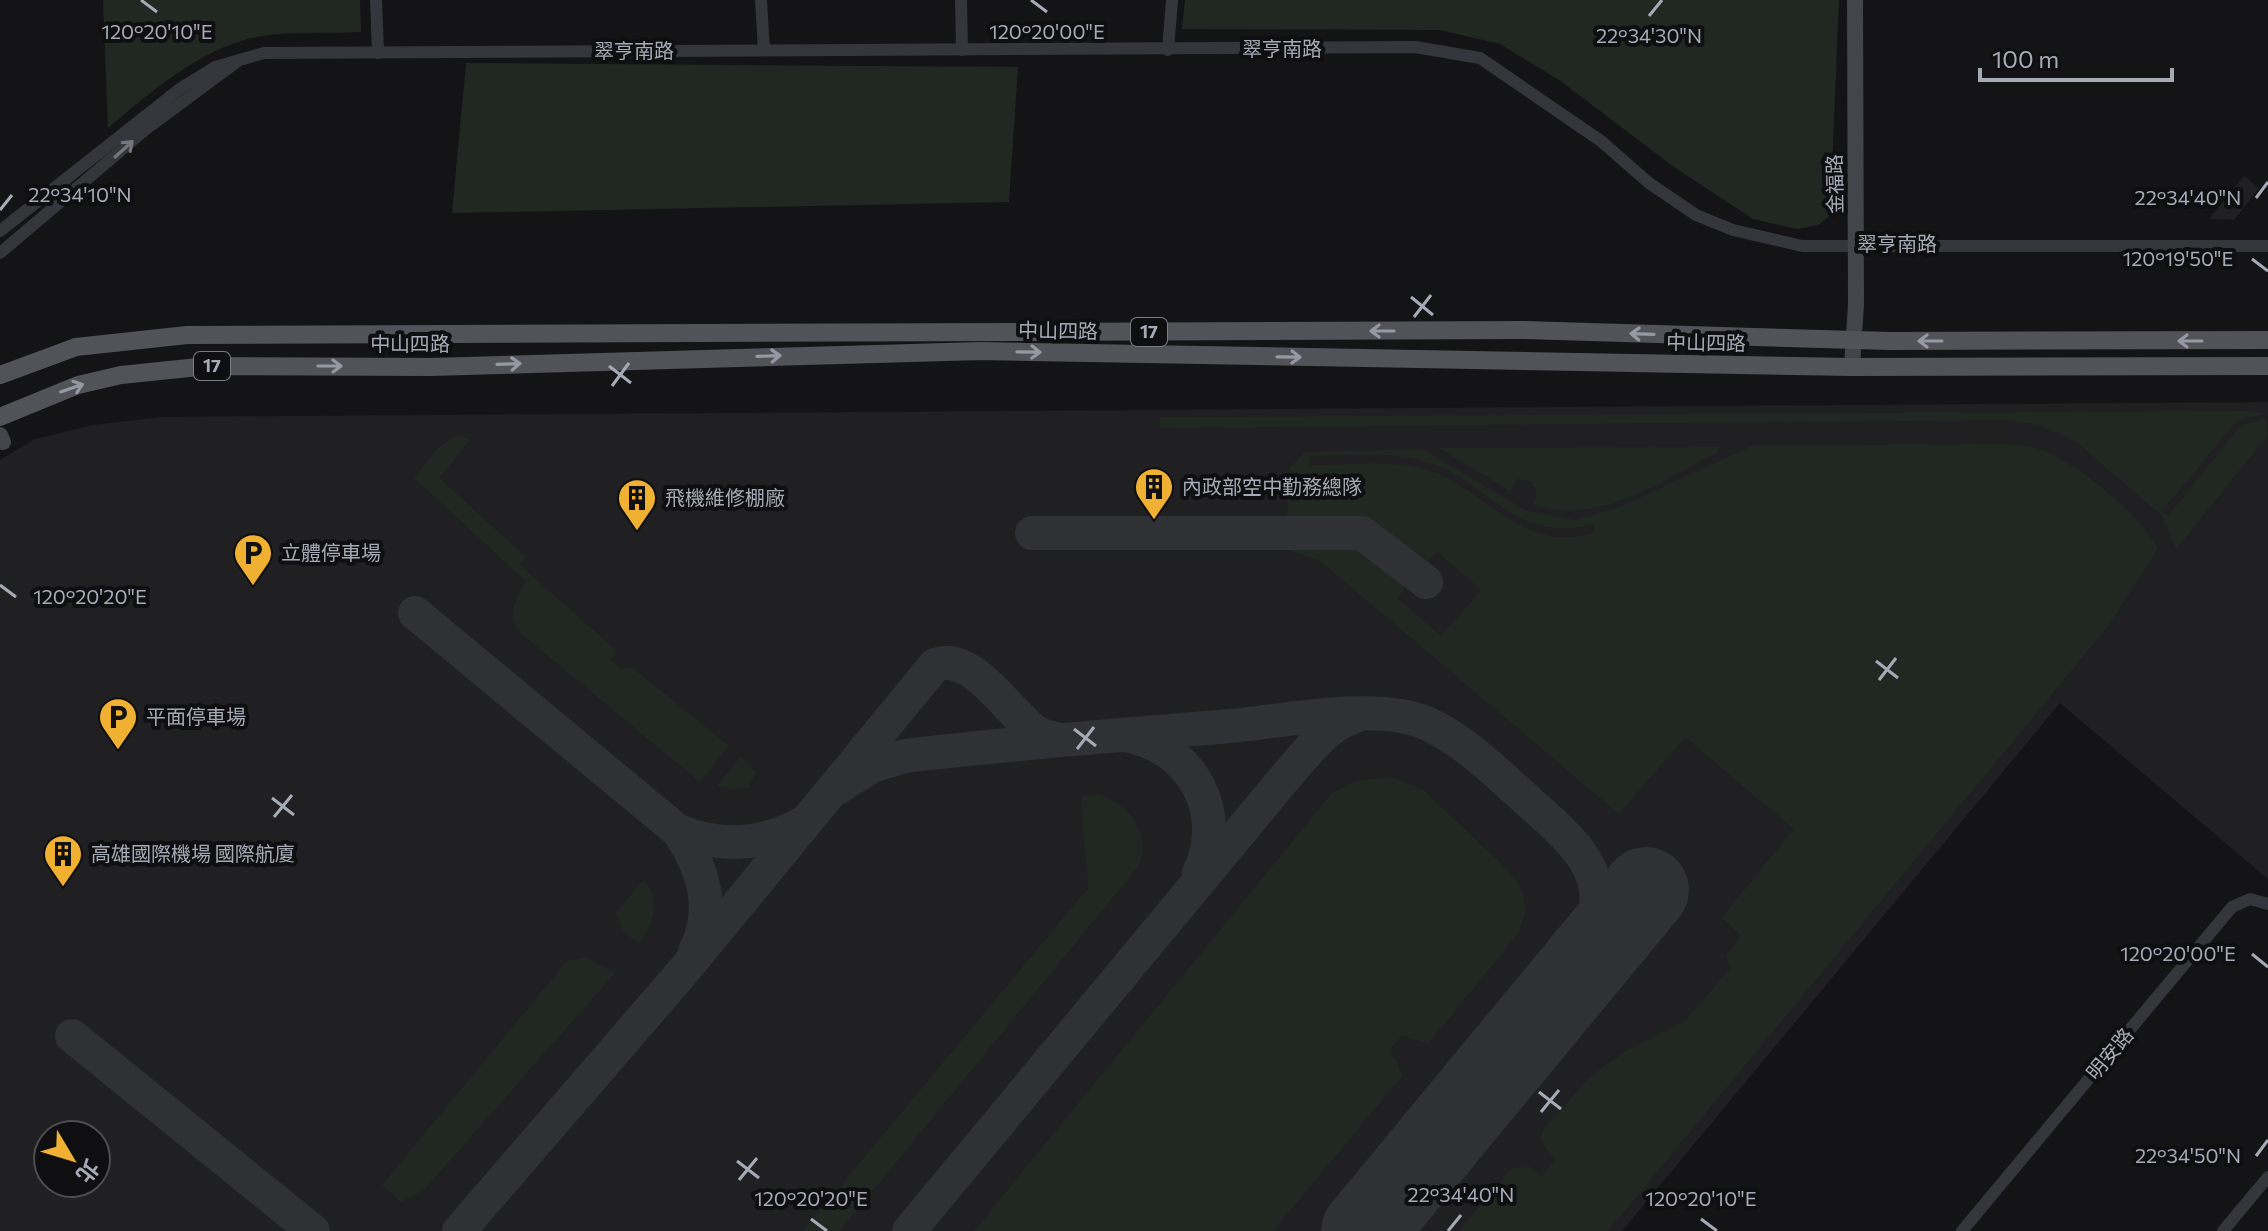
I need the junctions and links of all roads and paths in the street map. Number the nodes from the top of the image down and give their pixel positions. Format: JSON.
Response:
{"nodes":[{"id":1,"x":376,"y":0,"type":"edge"},
{"id":2,"x":761,"y":0,"type":"edge"},
{"id":3,"x":961,"y":0,"type":"edge"},
{"id":4,"x":1172,"y":0,"type":"edge"},
{"id":5,"x":1855,"y":0,"type":"edge"},
{"id":6,"x":764,"y":50,"type":"junction"},
{"id":7,"x":962,"y":50,"type":"junction"},
{"id":8,"x":1168,"y":50,"type":"junction"},
{"id":9,"x":378,"y":53,"type":"junction"},
{"id":10,"x":240,"y":59,"type":"junction"},
{"id":11,"x":0,"y":231,"type":"edge"},
{"id":12,"x":1856,"y":243,"type":"junction"},
{"id":13,"x":2268,"y":246,"type":"edge"},
{"id":14,"x":0,"y":253,"type":"edge"},
{"id":15,"x":1853,"y":340,"type":"junction"},
{"id":16,"x":2268,"y":340,"type":"edge"},
{"id":17,"x":2268,"y":366,"type":"edge"},
{"id":18,"x":1852,"y":367,"type":"junction"},
{"id":19,"x":0,"y":375,"type":"edge"},
{"id":20,"x":0,"y":417,"type":"edge"},
{"id":21,"x":2268,"y":904,"type":"edge"},
{"id":22,"x":2268,"y":1177,"type":"edge"},
{"id":23,"x":1962,"y":1231,"type":"edge"},
{"id":24,"x":2223,"y":1231,"type":"edge"}],
"edges":[{"from":1,"to":9,"type":"street"},
{"from":2,"to":6,"type":"street"},
{"from":3,"to":7,"type":"street"},
{"from":4,"to":8,"type":"street"},
{"from":5,"to":12,"type":"street","name":"金福路"},
{"from":6,"to":7,"type":"street","name":"翠亨南路"},
{"from":6,"to":9,"type":"street","name":"翠亨南路"},
{"from":7,"to":8,"type":"street","name":"翠亨南路"},
{"from":8,"to":12,"type":"street","name":"翠亨南路"},
{"from":9,"to":10,"type":"street","name":"翠亨南路"},
{"from":10,"to":11,"type":"street","name":"翠亨南路"},
{"from":14,"to":10,"type":"street","name":"翠亨南路","one_way":true},
{"from":12,"to":13,"type":"street","name":"翠亨南路"},
{"from":12,"to":15,"type":"street","name":"金福路"},
{"from":16,"to":15,"type":"main road","name":"中山四路","number":"17","one_way":true},
{"from":15,"to":18,"type":"street","name":"金福路"},
{"from":15,"to":19,"type":"main road","name":"中山四路","number":"17","one_way":true},
{"from":17,"to":18,"type":"main road","name":"中山四路","number":"17"},
{"from":20,"to":18,"type":"main road","name":"中山四路","number":"17","one_way":true},
{"from":21,"to":23,"type":"street","name":"明安路"},
{"from":22,"to":24,"type":"street"}]}
